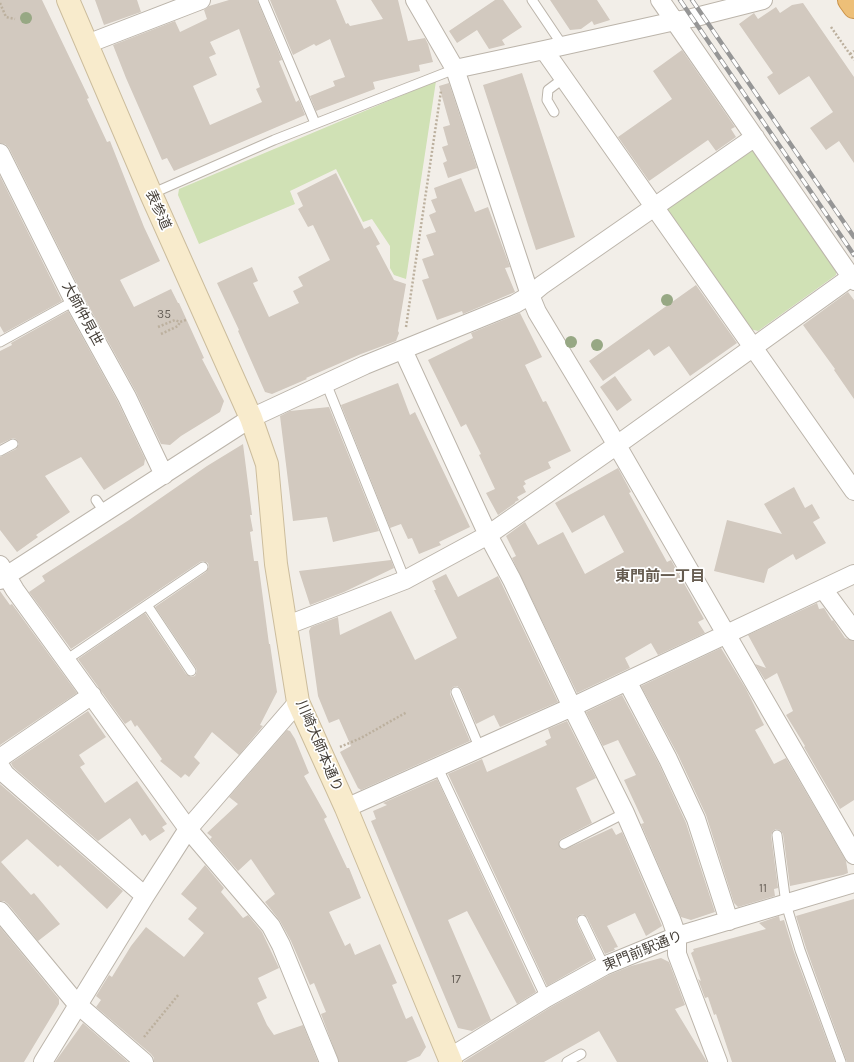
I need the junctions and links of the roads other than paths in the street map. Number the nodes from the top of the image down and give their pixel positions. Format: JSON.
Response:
{"nodes":[{"id":1,"x":68,"y":0,"type":"edge"},
{"id":2,"x":202,"y":0,"type":"edge"},
{"id":3,"x":263,"y":0,"type":"edge"},
{"id":4,"x":415,"y":0,"type":"edge"},
{"id":5,"x":532,"y":0,"type":"edge"},
{"id":6,"x":660,"y":0,"type":"edge"},
{"id":7,"x":763,"y":0,"type":"edge"},
{"id":8,"x":849,"y":0,"type":"edge"},
{"id":9,"x":854,"y":7,"type":"edge"},
{"id":10,"x":675,"y":21,"type":"junction"},
{"id":11,"x":87,"y":44,"type":"junction"},
{"id":12,"x":563,"y":46,"type":"junction"},
{"id":13,"x":544,"y":50,"type":"junction"},
{"id":14,"x":449,"y":71,"type":"junction"},
{"id":15,"x":564,"y":78,"type":"junction"},
{"id":16,"x":554,"y":112,"type":"dead end"},
{"id":17,"x":315,"y":123,"type":"junction"},
{"id":18,"x":755,"y":137,"type":"junction"},
{"id":19,"x":0,"y":152,"type":"edge"},
{"id":20,"x":151,"y":194,"type":"junction"},
{"id":21,"x":654,"y":207,"type":"junction"},
{"id":22,"x":852,"y":279,"type":"edge"},
{"id":23,"x":530,"y":296,"type":"junction"},
{"id":24,"x":74,"y":301,"type":"junction"},
{"id":25,"x":0,"y":342,"type":"edge"},
{"id":26,"x":753,"y":348,"type":"junction"},
{"id":27,"x":403,"y":350,"type":"junction"},
{"id":28,"x":326,"y":383,"type":"junction"},
{"id":29,"x":251,"y":418,"type":"junction"},
{"id":30,"x":13,"y":444,"type":"dead end"},
{"id":31,"x":617,"y":445,"type":"junction"},
{"id":32,"x":0,"y":451,"type":"edge"},
{"id":33,"x":164,"y":475,"type":"junction"},
{"id":34,"x":854,"y":491,"type":"edge"},
{"id":35,"x":488,"y":535,"type":"junction"},
{"id":36,"x":203,"y":567,"type":"dead end"},
{"id":37,"x":2,"y":574,"type":"edge"},
{"id":38,"x":854,"y":574,"type":"edge"},
{"id":39,"x":405,"y":580,"type":"junction"},
{"id":40,"x":823,"y":589,"type":"junction"},
{"id":41,"x":147,"y":606,"type":"junction"},
{"id":42,"x":285,"y":626,"type":"junction"},
{"id":43,"x":854,"y":630,"type":"edge"},
{"id":44,"x":727,"y":634,"type":"junction"},
{"id":45,"x":66,"y":660,"type":"junction"},
{"id":46,"x":191,"y":670,"type":"dead end"},
{"id":47,"x":627,"y":681,"type":"junction"},
{"id":48,"x":456,"y":692,"type":"dead end"},
{"id":49,"x":92,"y":695,"type":"junction"},
{"id":50,"x":298,"y":702,"type":"junction"},
{"id":51,"x":572,"y":707,"type":"junction"},
{"id":52,"x":480,"y":749,"type":"junction"},
{"id":53,"x":0,"y":758,"type":"edge"},
{"id":54,"x":0,"y":766,"type":"edge"},
{"id":55,"x":438,"y":768,"type":"junction"},
{"id":56,"x":346,"y":808,"type":"junction"},
{"id":57,"x":626,"y":813,"type":"junction"},
{"id":58,"x":188,"y":829,"type":"junction"},
{"id":59,"x":777,"y":835,"type":"dead end"},
{"id":60,"x":564,"y":844,"type":"dead end"},
{"id":61,"x":854,"y":855,"type":"edge"},
{"id":62,"x":854,"y":883,"type":"edge"},
{"id":63,"x":145,"y":896,"type":"junction"},
{"id":64,"x":786,"y":904,"type":"junction"},
{"id":65,"x":0,"y":911,"type":"edge"},
{"id":66,"x":582,"y":920,"type":"dead end"},
{"id":67,"x":730,"y":921,"type":"junction"},
{"id":68,"x":677,"y":936,"type":"junction"},
{"id":69,"x":604,"y":966,"type":"junction"},
{"id":70,"x":546,"y":998,"type":"junction"},
{"id":71,"x":77,"y":1004,"type":"junction"},
{"id":72,"x":581,"y":1054,"type":"dead end"},
{"id":73,"x":138,"y":1057,"type":"edge"},
{"id":74,"x":714,"y":1060,"type":"edge"},
{"id":75,"x":447,"y":1061,"type":"edge"},
{"id":76,"x":43,"y":1062,"type":"edge"},
{"id":77,"x":329,"y":1062,"type":"edge"},
{"id":78,"x":567,"y":1062,"type":"edge"},
{"id":79,"x":841,"y":1062,"type":"edge"}],
"edges":[{"from":1,"to":11,"type":"street","name":"表参道"},
{"from":2,"to":11,"type":"street"},
{"from":3,"to":17,"type":"lane"},
{"from":4,"to":14,"type":"street"},
{"from":5,"to":12,"type":"lane"},
{"from":6,"to":10,"type":"street"},
{"from":7,"to":10,"type":"street"},
{"from":8,"to":9,"type":"highway"},
{"from":10,"to":12,"type":"street"},
{"from":10,"to":18,"type":"street"},
{"from":11,"to":20,"type":"street","name":"表参道"},
{"from":12,"to":13,"type":"street"},
{"from":13,"to":14,"type":"street"},
{"from":13,"to":15,"type":"street"},
{"from":14,"to":17,"type":"lane"},
{"from":14,"to":23,"type":"street"},
{"from":15,"to":16,"type":"lane"},
{"from":15,"to":21,"type":"street"},
{"from":17,"to":20,"type":"lane"},
{"from":18,"to":21,"type":"street"},
{"from":18,"to":22,"type":"street"},
{"from":19,"to":24,"type":"street","name":"大師仲見世"},
{"from":20,"to":29,"type":"street","name":"表参道"},
{"from":21,"to":23,"type":"street"},
{"from":21,"to":26,"type":"street"},
{"from":22,"to":26,"type":"street"},
{"from":23,"to":27,"type":"street"},
{"from":23,"to":31,"type":"street"},
{"from":24,"to":25,"type":"lane"},
{"from":24,"to":33,"type":"street","name":"大師仲見世"},
{"from":26,"to":31,"type":"street"},
{"from":26,"to":34,"type":"street"},
{"from":27,"to":28,"type":"street"},
{"from":27,"to":35,"type":"street"},
{"from":28,"to":29,"type":"street"},
{"from":28,"to":39,"type":"lane"},
{"from":29,"to":33,"type":"street"},
{"from":29,"to":42,"type":"street","name":"川崎大師本通り"},
{"from":30,"to":32,"type":"lane"},
{"from":31,"to":35,"type":"street"},
{"from":31,"to":44,"type":"street"},
{"from":33,"to":37,"type":"street"},
{"from":35,"to":39,"type":"street"},
{"from":35,"to":51,"type":"street"},
{"from":36,"to":41,"type":"lane"},
{"from":37,"to":45,"type":"street"},
{"from":38,"to":40,"type":"street"},
{"from":39,"to":42,"type":"street"},
{"from":40,"to":43,"type":"street"},
{"from":40,"to":44,"type":"street"},
{"from":41,"to":45,"type":"lane"},
{"from":41,"to":46,"type":"lane"},
{"from":42,"to":50,"type":"street","name":"川崎大師本通り"},
{"from":44,"to":47,"type":"street"},
{"from":44,"to":61,"type":"street"},
{"from":45,"to":49,"type":"street"},
{"from":47,"to":51,"type":"street"},
{"from":47,"to":67,"type":"street"},
{"from":48,"to":52,"type":"lane"},
{"from":49,"to":53,"type":"street"},
{"from":49,"to":58,"type":"street"},
{"from":50,"to":56,"type":"street","name":"川崎大師本通り"},
{"from":50,"to":58,"type":"street"},
{"from":51,"to":52,"type":"street"},
{"from":51,"to":57,"type":"street"},
{"from":52,"to":55,"type":"street"},
{"from":54,"to":63,"type":"street"},
{"from":55,"to":56,"type":"street"},
{"from":55,"to":70,"type":"lane"},
{"from":56,"to":75,"type":"street","name":"川崎大師本通り"},
{"from":57,"to":60,"type":"lane"},
{"from":57,"to":68,"type":"street"},
{"from":58,"to":63,"type":"street"},
{"from":58,"to":77,"type":"street"},
{"from":59,"to":64,"type":"lane"},
{"from":62,"to":64,"type":"street","name":"東門前駅通り"},
{"from":63,"to":71,"type":"street"},
{"from":64,"to":67,"type":"street","name":"東門前駅通り"},
{"from":64,"to":79,"type":"lane"},
{"from":65,"to":71,"type":"street"},
{"from":66,"to":69,"type":"lane"},
{"from":67,"to":68,"type":"street","name":"東門前駅通り"},
{"from":68,"to":69,"type":"street","name":"東門前駅通り"},
{"from":68,"to":74,"type":"street"},
{"from":69,"to":70,"type":"street","name":"東門前駅通り"},
{"from":70,"to":75,"type":"street","name":"東門前駅通り"},
{"from":71,"to":73,"type":"street"},
{"from":71,"to":76,"type":"street"},
{"from":72,"to":78,"type":"lane"}]}
